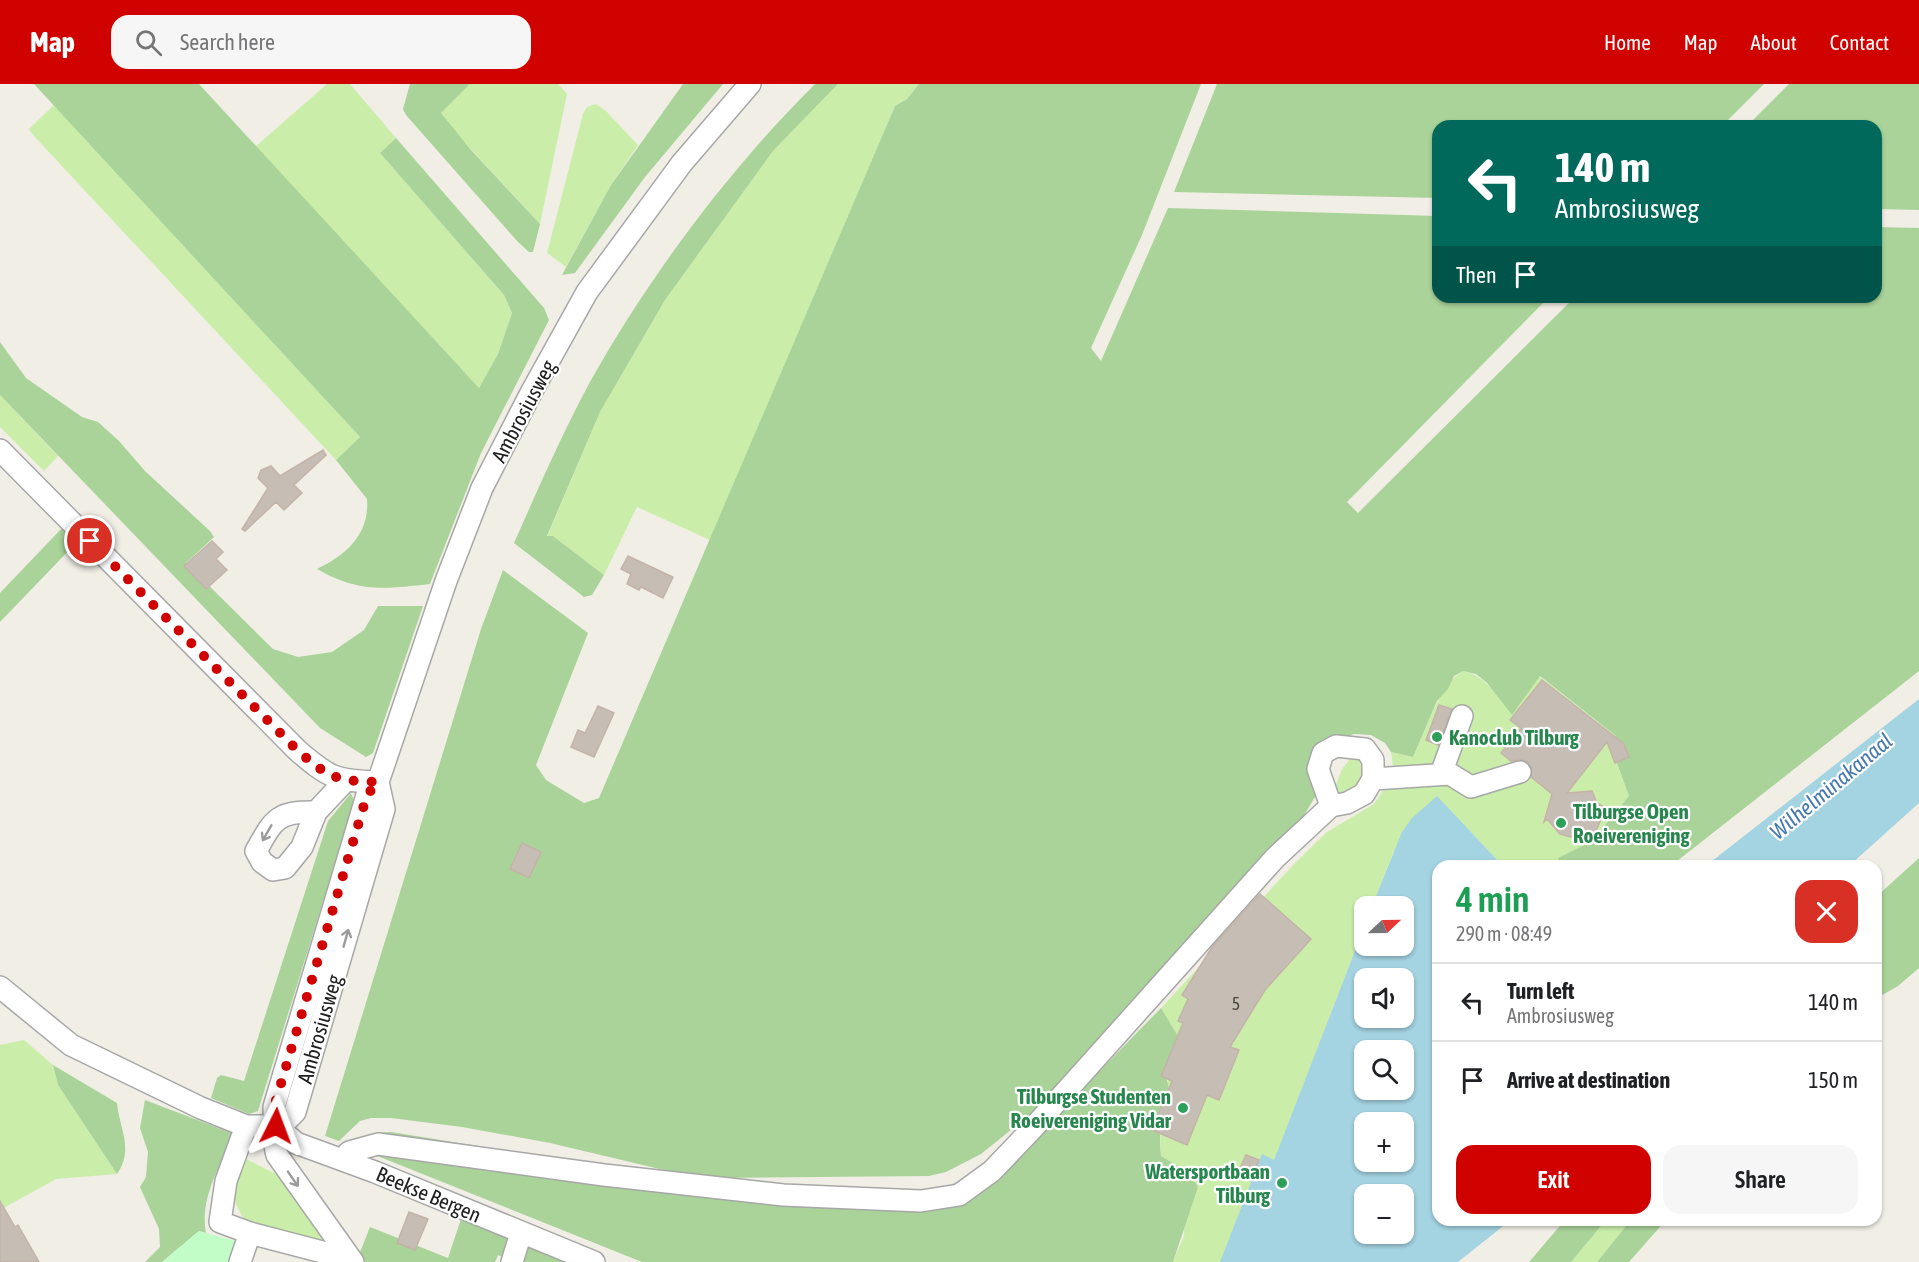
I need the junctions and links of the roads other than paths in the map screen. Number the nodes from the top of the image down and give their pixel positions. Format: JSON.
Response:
{"nodes":[{"id":1,"x":750,"y":84,"type":"edge"},
{"id":2,"x":0,"y":450,"type":"edge"},
{"id":3,"x":1462,"y":716,"type":"dead end"},
{"id":4,"x":1520,"y":772,"type":"dead end"},
{"id":5,"x":1441,"y":774,"type":"junction"},
{"id":6,"x":1373,"y":779,"type":"junction"},
{"id":7,"x":345,"y":781,"type":"junction"},
{"id":8,"x":378,"y":782,"type":"junction"},
{"id":9,"x":1331,"y":806,"type":"junction"},
{"id":10,"x":316,"y":812,"type":"dead end"},
{"id":11,"x":0,"y":987,"type":"edge"},
{"id":12,"x":246,"y":1126,"type":"junction"},
{"id":13,"x":276,"y":1126,"type":"junction"},
{"id":14,"x":343,"y":1160,"type":"junction"},
{"id":15,"x":250,"y":1233,"type":"junction"},
{"id":16,"x":522,"y":1233,"type":"junction"},
{"id":17,"x":351,"y":1260,"type":"edge"},
{"id":18,"x":588,"y":1261,"type":"edge"},
{"id":19,"x":240,"y":1262,"type":"edge"},
{"id":20,"x":512,"y":1262,"type":"edge"}],
"edges":[{"from":1,"to":8,"type":"street","name":"Ambrosiusweg"},
{"from":2,"to":7,"type":"street"},
{"from":3,"to":5,"type":"street"},
{"from":4,"to":5,"type":"street"},
{"from":5,"to":6,"type":"street"},
{"from":6,"to":9,"type":"street"},
{"from":6,"to":9,"type":"street"},
{"from":7,"to":8,"type":"street"},
{"from":7,"to":10,"type":"street"},
{"from":8,"to":13,"type":"street","name":"Ambrosiusweg"},
{"from":9,"to":14,"type":"street"},
{"from":11,"to":12,"type":"street"},
{"from":12,"to":13,"type":"street"},
{"from":12,"to":15,"type":"street"},
{"from":13,"to":14,"type":"street","name":"Beekse Bergen"},
{"from":13,"to":17,"type":"street","one_way":true},
{"from":14,"to":16,"type":"street","name":"Beekse Bergen"},
{"from":15,"to":17,"type":"street"},
{"from":15,"to":19,"type":"street"},
{"from":16,"to":18,"type":"street","name":"Beekse Bergen"},
{"from":16,"to":20,"type":"street"}]}
